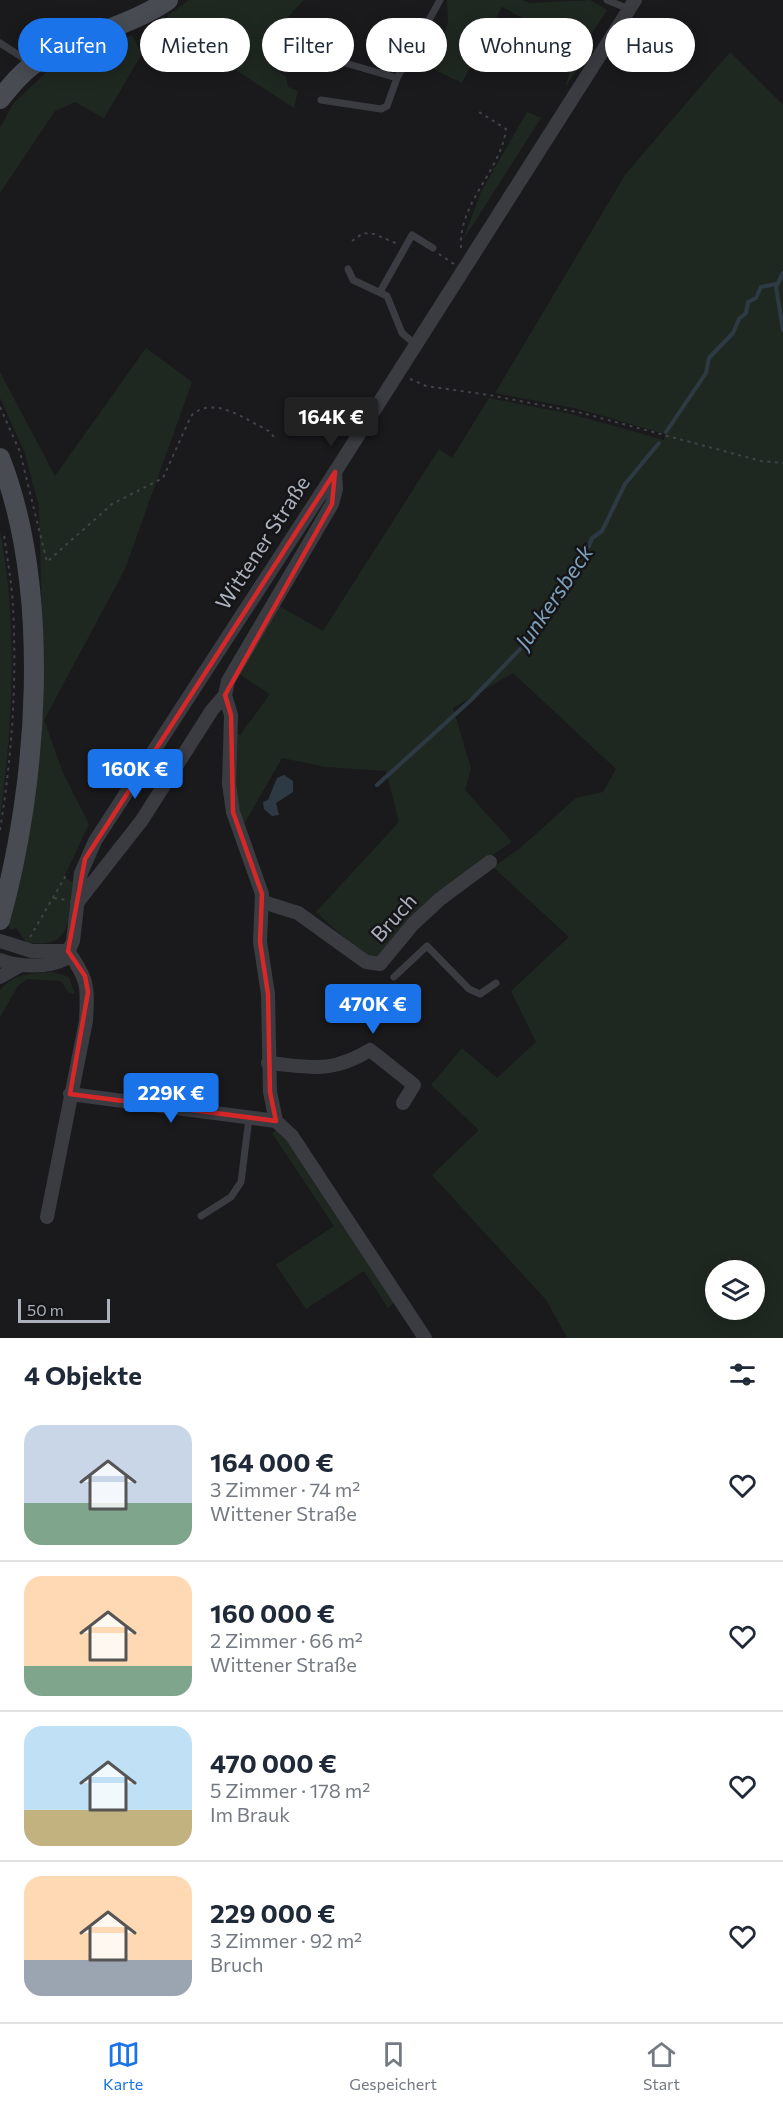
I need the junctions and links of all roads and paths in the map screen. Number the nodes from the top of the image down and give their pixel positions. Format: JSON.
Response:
{"nodes":[{"id":1,"x":168,"y":0,"type":"edge"},
{"id":2,"x":440,"y":0,"type":"edge"},
{"id":3,"x":607,"y":0,"type":"edge"},
{"id":4,"x":632,"y":5,"type":"edge"},
{"id":5,"x":128,"y":22,"type":"edge"},
{"id":6,"x":0,"y":43,"type":"edge"},
{"id":7,"x":18,"y":54,"type":"edge"},
{"id":8,"x":354,"y":65,"type":"edge"},
{"id":9,"x":24,"y":72,"type":"edge"},
{"id":10,"x":397,"y":78,"type":"junction"},
{"id":11,"x":0,"y":99,"type":"edge"},
{"id":12,"x":321,"y":100,"type":"dead end"},
{"id":13,"x":476,"y":110,"type":"dead end"},
{"id":14,"x":352,"y":241,"type":"dead end"},
{"id":15,"x":406,"y":247,"type":"junction"},
{"id":16,"x":433,"y":248,"type":"dead end"},
{"id":17,"x":446,"y":259,"type":"dead end"},
{"id":18,"x":462,"y":268,"type":"junction"},
{"id":19,"x":348,"y":269,"type":"dead end"},
{"id":20,"x":380,"y":292,"type":"junction"},
{"id":21,"x":415,"y":344,"type":"junction"},
{"id":22,"x":398,"y":373,"type":"junction"},
{"id":23,"x":0,"y":407,"type":"edge"},
{"id":24,"x":274,"y":437,"type":"dead end"},
{"id":25,"x":0,"y":458,"type":"edge"},
{"id":26,"x":783,"y":462,"type":"edge"},
{"id":27,"x":335,"y":471,"type":"junction"},
{"id":28,"x":3,"y":527,"type":"dead end"},
{"id":29,"x":225,"y":695,"type":"junction"},
{"id":30,"x":0,"y":830,"type":"edge"},
{"id":31,"x":86,"y":859,"type":"junction"},
{"id":32,"x":490,"y":862,"type":"dead end"},
{"id":33,"x":263,"y":902,"type":"junction"},
{"id":34,"x":76,"y":903,"type":"junction"},
{"id":35,"x":0,"y":920,"type":"edge"},
{"id":36,"x":5,"y":943,"type":"edge"},
{"id":37,"x":68,"y":951,"type":"junction"},
{"id":38,"x":0,"y":960,"type":"edge"},
{"id":39,"x":22,"y":964,"type":"junction"},
{"id":40,"x":0,"y":977,"type":"edge"},
{"id":41,"x":394,"y":977,"type":"dead end"},
{"id":42,"x":496,"y":984,"type":"dead end"},
{"id":43,"x":268,"y":1063,"type":"junction"},
{"id":44,"x":70,"y":1094,"type":"junction"},
{"id":45,"x":403,"y":1103,"type":"dead end"},
{"id":46,"x":249,"y":1118,"type":"junction"},
{"id":47,"x":276,"y":1121,"type":"junction"},
{"id":48,"x":201,"y":1216,"type":"dead end"},
{"id":49,"x":47,"y":1217,"type":"dead end"},
{"id":50,"x":424,"y":1338,"type":"edge"}],
"edges":[{"from":1,"to":5,"type":"main road"},
{"from":2,"to":10,"type":"lane"},
{"from":3,"to":4,"type":"lane"},
{"from":4,"to":18,"type":"street","name":"Wittener Straße"},
{"from":6,"to":7,"type":"lane"},
{"from":8,"to":10,"type":"lane"},
{"from":9,"to":11,"type":"main road"},
{"from":10,"to":12,"type":"lane"},
{"from":13,"to":18,"type":"path"},
{"from":14,"to":15,"type":"path"},
{"from":15,"to":16,"type":"lane"},
{"from":15,"to":20,"type":"lane"},
{"from":17,"to":18,"type":"path"},
{"from":18,"to":21,"type":"street","name":"Wittener Straße"},
{"from":19,"to":20,"type":"lane"},
{"from":20,"to":21,"type":"lane"},
{"from":21,"to":22,"type":"street","name":"Wittener Straße"},
{"from":22,"to":26,"type":"path"},
{"from":22,"to":27,"type":"street","name":"Wittener Straße"},
{"from":23,"to":24,"type":"path"},
{"from":25,"to":35,"type":"main road"},
{"from":27,"to":29,"type":"street"},
{"from":27,"to":31,"type":"street","name":"Wittener Straße"},
{"from":28,"to":30,"type":"path"},
{"from":29,"to":33,"type":"street"},
{"from":29,"to":34,"type":"street"},
{"from":31,"to":34,"type":"street","name":"Wittener Straße"},
{"from":31,"to":36,"type":"path"},
{"from":32,"to":33,"type":"street","name":"Bruch"},
{"from":33,"to":43,"type":"street"},
{"from":34,"to":37,"type":"street","name":"Wittener Straße"},
{"from":36,"to":37,"type":"street"},
{"from":37,"to":39,"type":"street"},
{"from":37,"to":44,"type":"street"},
{"from":38,"to":39,"type":"street"},
{"from":39,"to":40,"type":"street"},
{"from":41,"to":42,"type":"lane"},
{"from":43,"to":45,"type":"street"},
{"from":43,"to":47,"type":"street"},
{"from":44,"to":46,"type":"street"},
{"from":44,"to":49,"type":"street"},
{"from":46,"to":47,"type":"street"},
{"from":46,"to":48,"type":"lane"},
{"from":47,"to":50,"type":"street"}]}
